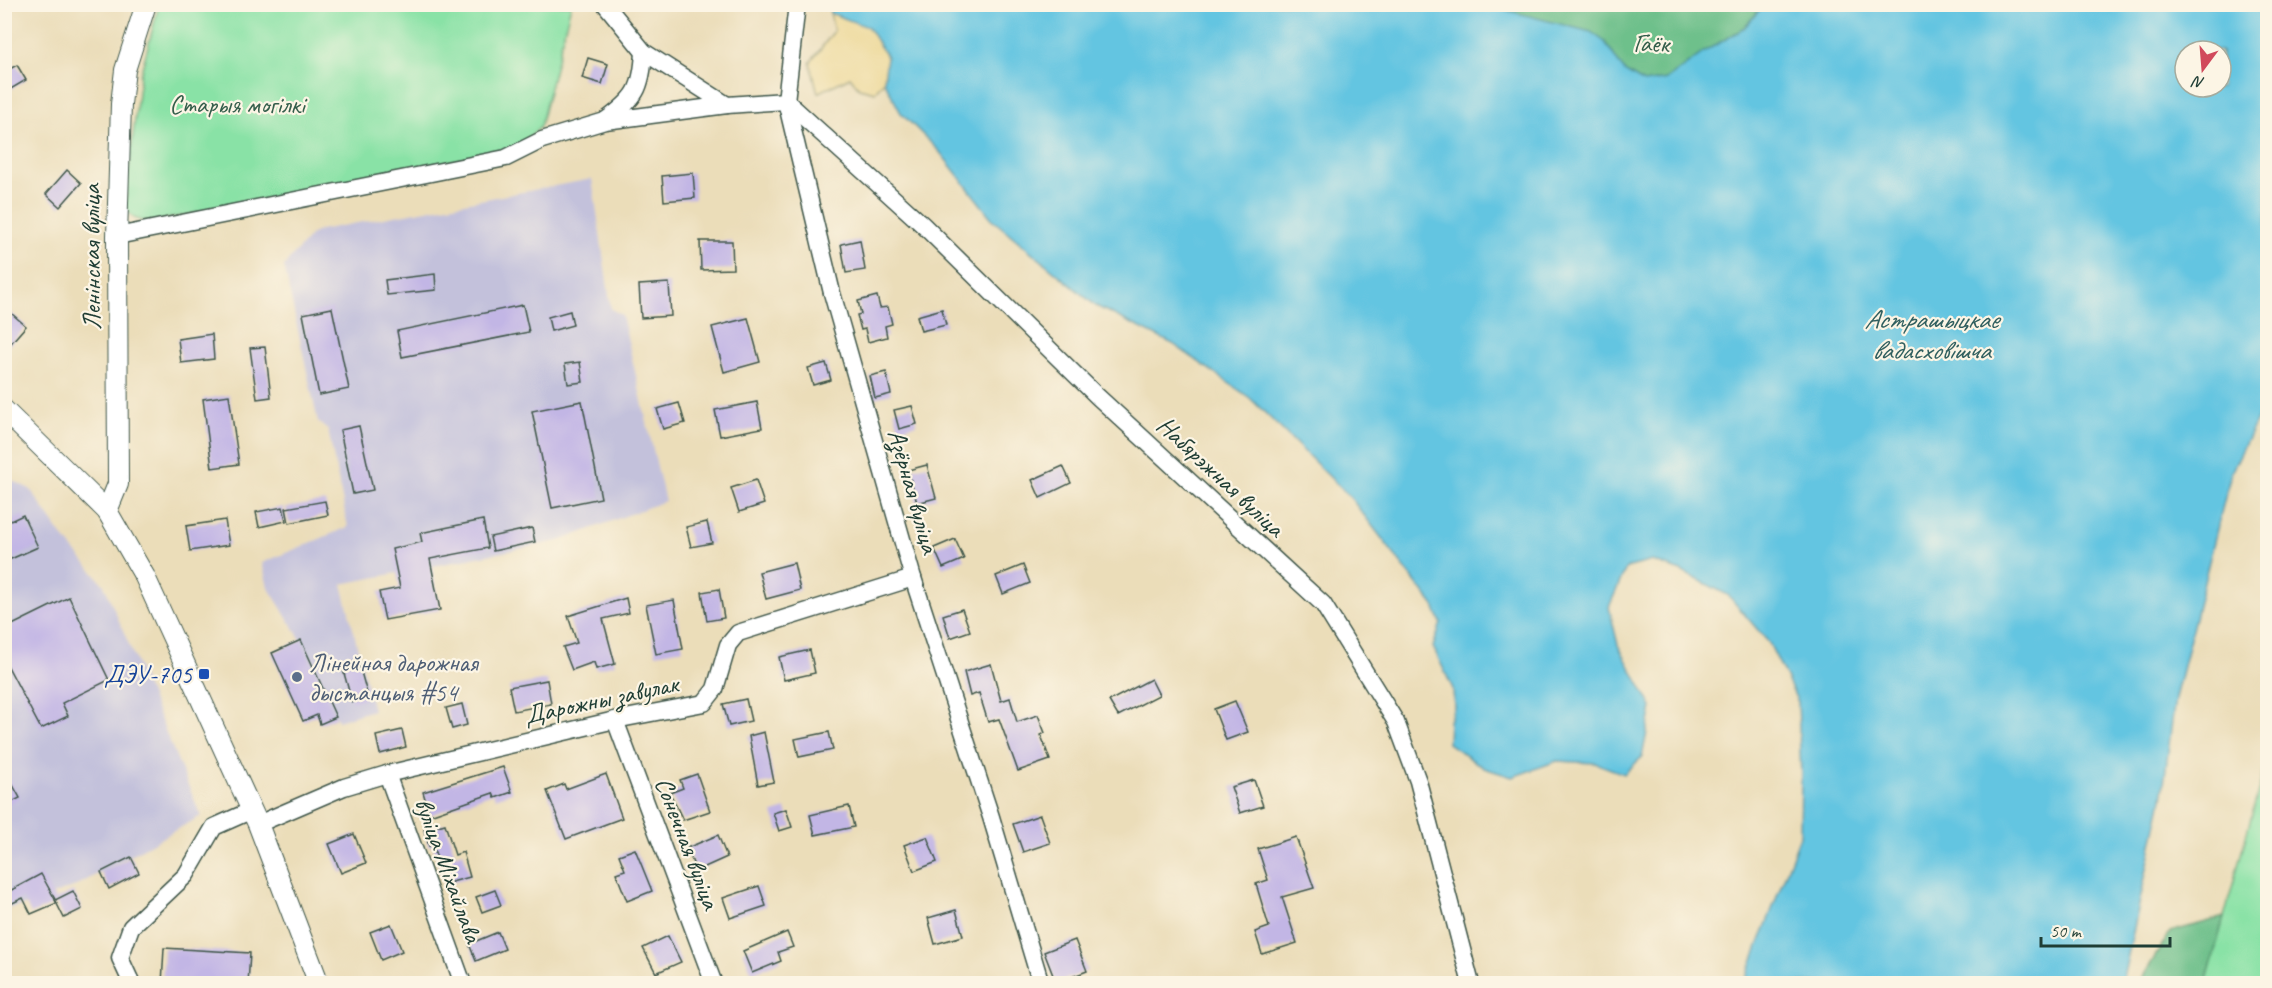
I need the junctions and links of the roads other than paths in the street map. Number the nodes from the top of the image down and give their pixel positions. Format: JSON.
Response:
{"nodes":[{"id":1,"x":146,"y":4,"type":"edge"},
{"id":2,"x":605,"y":4,"type":"edge"},
{"id":3,"x":797,"y":4,"type":"edge"},
{"id":4,"x":644,"y":52,"type":"junction"},
{"id":5,"x":786,"y":101,"type":"junction"},
{"id":6,"x":727,"y":105,"type":"junction"},
{"id":7,"x":604,"y":121,"type":"junction"},
{"id":8,"x":117,"y":236,"type":"junction"},
{"id":9,"x":4,"y":410,"type":"edge"},
{"id":10,"x":107,"y":511,"type":"junction"},
{"id":11,"x":913,"y":578,"type":"junction"},
{"id":12,"x":615,"y":720,"type":"junction"},
{"id":13,"x":387,"y":774,"type":"junction"},
{"id":14,"x":254,"y":817,"type":"junction"},
{"id":15,"x":132,"y":984,"type":"edge"},
{"id":16,"x":319,"y":984,"type":"edge"},
{"id":17,"x":463,"y":984,"type":"edge"},
{"id":18,"x":714,"y":984,"type":"edge"},
{"id":19,"x":1041,"y":984,"type":"edge"},
{"id":20,"x":1471,"y":984,"type":"edge"}],
"edges":[{"from":1,"to":8,"type":"street","name":"Ленінская вуліца"},
{"from":2,"to":4,"type":"street"},
{"from":3,"to":5,"type":"street","name":"Азёрная вуліца"},
{"from":4,"to":6,"type":"street"},
{"from":4,"to":7,"type":"street"},
{"from":5,"to":6,"type":"street"},
{"from":5,"to":11,"type":"street","name":"Азёрная вуліца"},
{"from":5,"to":20,"type":"street","name":"Набярэжная вуліца"},
{"from":6,"to":7,"type":"street"},
{"from":7,"to":8,"type":"street"},
{"from":8,"to":10,"type":"street","name":"Ленінская вуліца"},
{"from":9,"to":10,"type":"street"},
{"from":10,"to":14,"type":"street"},
{"from":11,"to":12,"type":"street","name":"Дарожны завулак"},
{"from":11,"to":19,"type":"street","name":"Азёрная вуліца"},
{"from":12,"to":13,"type":"street","name":"Дарожны завулак"},
{"from":12,"to":18,"type":"street","name":"Сонечная вуліца"},
{"from":13,"to":14,"type":"street","name":"Дарожны завулак"},
{"from":13,"to":17,"type":"street","name":"вуліца Міхайлава"},
{"from":14,"to":15,"type":"street","name":"Дарожны завулак"},
{"from":14,"to":16,"type":"street"}]}
